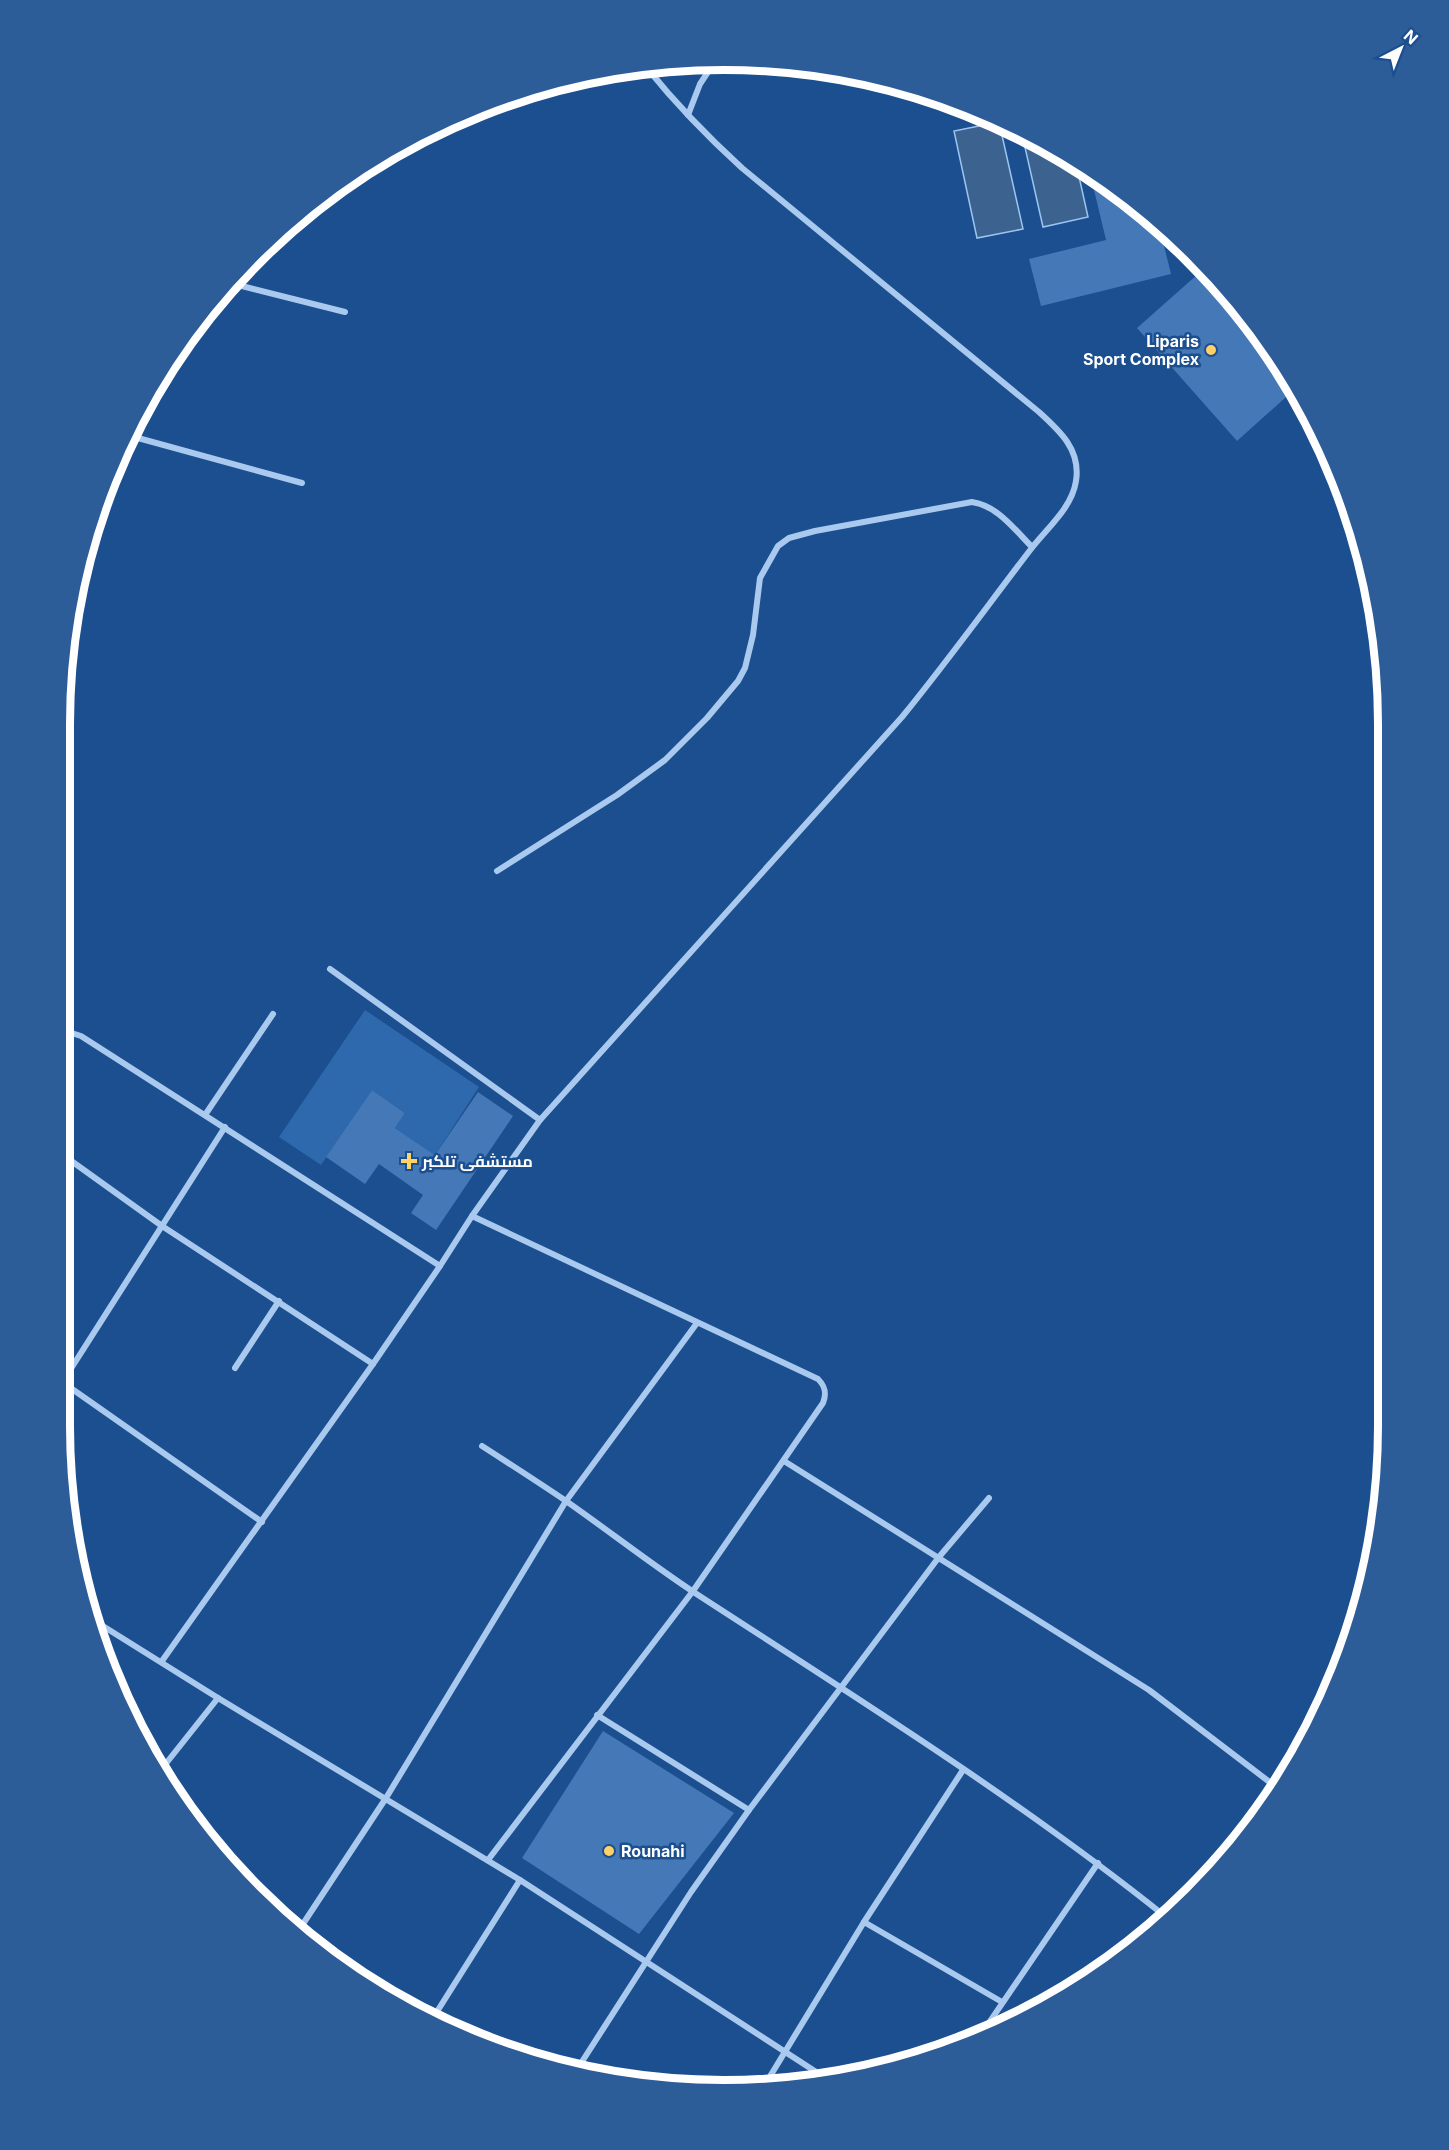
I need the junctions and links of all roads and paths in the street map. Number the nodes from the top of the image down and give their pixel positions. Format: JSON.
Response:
{"nodes":[{"id":1,"x":709,"y":71,"type":"edge"},
{"id":2,"x":653,"y":75,"type":"edge"},
{"id":3,"x":688,"y":115,"type":"junction"},
{"id":4,"x":240,"y":286,"type":"edge"},
{"id":5,"x":345,"y":312,"type":"dead end"},
{"id":6,"x":137,"y":438,"type":"edge"},
{"id":7,"x":302,"y":483,"type":"dead end"},
{"id":8,"x":1032,"y":547,"type":"junction"},
{"id":9,"x":497,"y":871,"type":"dead end"},
{"id":10,"x":330,"y":969,"type":"dead end"},
{"id":11,"x":273,"y":1014,"type":"dead end"},
{"id":12,"x":70,"y":1033,"type":"edge"},
{"id":13,"x":206,"y":1115,"type":"junction"},
{"id":14,"x":540,"y":1120,"type":"junction"},
{"id":15,"x":225,"y":1128,"type":"junction"},
{"id":16,"x":70,"y":1160,"type":"edge"},
{"id":17,"x":472,"y":1216,"type":"junction"},
{"id":18,"x":162,"y":1226,"type":"junction"},
{"id":19,"x":440,"y":1266,"type":"junction"},
{"id":20,"x":279,"y":1301,"type":"junction"},
{"id":21,"x":697,"y":1323,"type":"junction"},
{"id":22,"x":373,"y":1364,"type":"junction"},
{"id":23,"x":235,"y":1368,"type":"dead end"},
{"id":24,"x":70,"y":1370,"type":"edge"},
{"id":25,"x":70,"y":1388,"type":"edge"},
{"id":26,"x":482,"y":1446,"type":"dead end"},
{"id":27,"x":784,"y":1461,"type":"junction"},
{"id":28,"x":989,"y":1498,"type":"dead end"},
{"id":29,"x":566,"y":1500,"type":"junction"},
{"id":30,"x":262,"y":1522,"type":"junction"},
{"id":31,"x":939,"y":1557,"type":"junction"},
{"id":32,"x":693,"y":1591,"type":"junction"},
{"id":33,"x":102,"y":1625,"type":"edge"},
{"id":34,"x":162,"y":1661,"type":"junction"},
{"id":35,"x":842,"y":1687,"type":"junction"},
{"id":36,"x":218,"y":1698,"type":"junction"},
{"id":37,"x":597,"y":1715,"type":"junction"},
{"id":38,"x":166,"y":1764,"type":"edge"},
{"id":39,"x":963,"y":1770,"type":"junction"},
{"id":40,"x":1271,"y":1783,"type":"edge"},
{"id":41,"x":387,"y":1798,"type":"junction"},
{"id":42,"x":749,"y":1810,"type":"junction"},
{"id":43,"x":488,"y":1860,"type":"junction"},
{"id":44,"x":1098,"y":1863,"type":"junction"},
{"id":45,"x":520,"y":1880,"type":"junction"},
{"id":46,"x":1161,"y":1913,"type":"edge"},
{"id":47,"x":864,"y":1922,"type":"junction"},
{"id":48,"x":302,"y":1925,"type":"edge"},
{"id":49,"x":645,"y":1961,"type":"junction"},
{"id":50,"x":1002,"y":2002,"type":"junction"},
{"id":51,"x":436,"y":2013,"type":"edge"},
{"id":52,"x":988,"y":2024,"type":"edge"},
{"id":53,"x":786,"y":2052,"type":"junction"},
{"id":54,"x":581,"y":2063,"type":"edge"},
{"id":55,"x":818,"y":2073,"type":"edge"},
{"id":56,"x":769,"y":2078,"type":"edge"}],
"edges":[{"from":1,"to":3,"type":"street"},
{"from":2,"to":3,"type":"street"},
{"from":3,"to":8,"type":"street"},
{"from":4,"to":5,"type":"street"},
{"from":6,"to":7,"type":"street"},
{"from":8,"to":9,"type":"street"},
{"from":8,"to":14,"type":"street"},
{"from":10,"to":14,"type":"street"},
{"from":11,"to":13,"type":"street"},
{"from":12,"to":13,"type":"street"},
{"from":13,"to":15,"type":"street"},
{"from":14,"to":17,"type":"street"},
{"from":15,"to":18,"type":"street"},
{"from":15,"to":19,"type":"street"},
{"from":16,"to":18,"type":"street"},
{"from":17,"to":19,"type":"street"},
{"from":17,"to":21,"type":"street"},
{"from":18,"to":20,"type":"street"},
{"from":18,"to":24,"type":"street"},
{"from":19,"to":22,"type":"street"},
{"from":20,"to":22,"type":"street"},
{"from":20,"to":23,"type":"street"},
{"from":21,"to":27,"type":"street"},
{"from":21,"to":29,"type":"street"},
{"from":22,"to":30,"type":"street"},
{"from":25,"to":30,"type":"street"},
{"from":26,"to":29,"type":"street"},
{"from":27,"to":31,"type":"street"},
{"from":27,"to":32,"type":"street"},
{"from":28,"to":31,"type":"street"},
{"from":29,"to":32,"type":"street"},
{"from":29,"to":41,"type":"street"},
{"from":30,"to":34,"type":"street"},
{"from":31,"to":35,"type":"street"},
{"from":31,"to":40,"type":"street"},
{"from":32,"to":35,"type":"street"},
{"from":32,"to":37,"type":"street"},
{"from":33,"to":34,"type":"street"},
{"from":34,"to":36,"type":"street"},
{"from":35,"to":39,"type":"street"},
{"from":35,"to":42,"type":"street"},
{"from":36,"to":38,"type":"street"},
{"from":36,"to":41,"type":"street"},
{"from":37,"to":42,"type":"street"},
{"from":37,"to":43,"type":"street"},
{"from":39,"to":44,"type":"street"},
{"from":39,"to":47,"type":"street"},
{"from":41,"to":43,"type":"street"},
{"from":41,"to":48,"type":"street"},
{"from":42,"to":49,"type":"street"},
{"from":43,"to":45,"type":"street"},
{"from":44,"to":46,"type":"street"},
{"from":44,"to":50,"type":"street"},
{"from":45,"to":49,"type":"street"},
{"from":45,"to":51,"type":"street"},
{"from":47,"to":50,"type":"street"},
{"from":47,"to":53,"type":"street"},
{"from":49,"to":53,"type":"street"},
{"from":49,"to":54,"type":"street"},
{"from":50,"to":52,"type":"street"},
{"from":53,"to":55,"type":"street"},
{"from":53,"to":56,"type":"street"}]}
